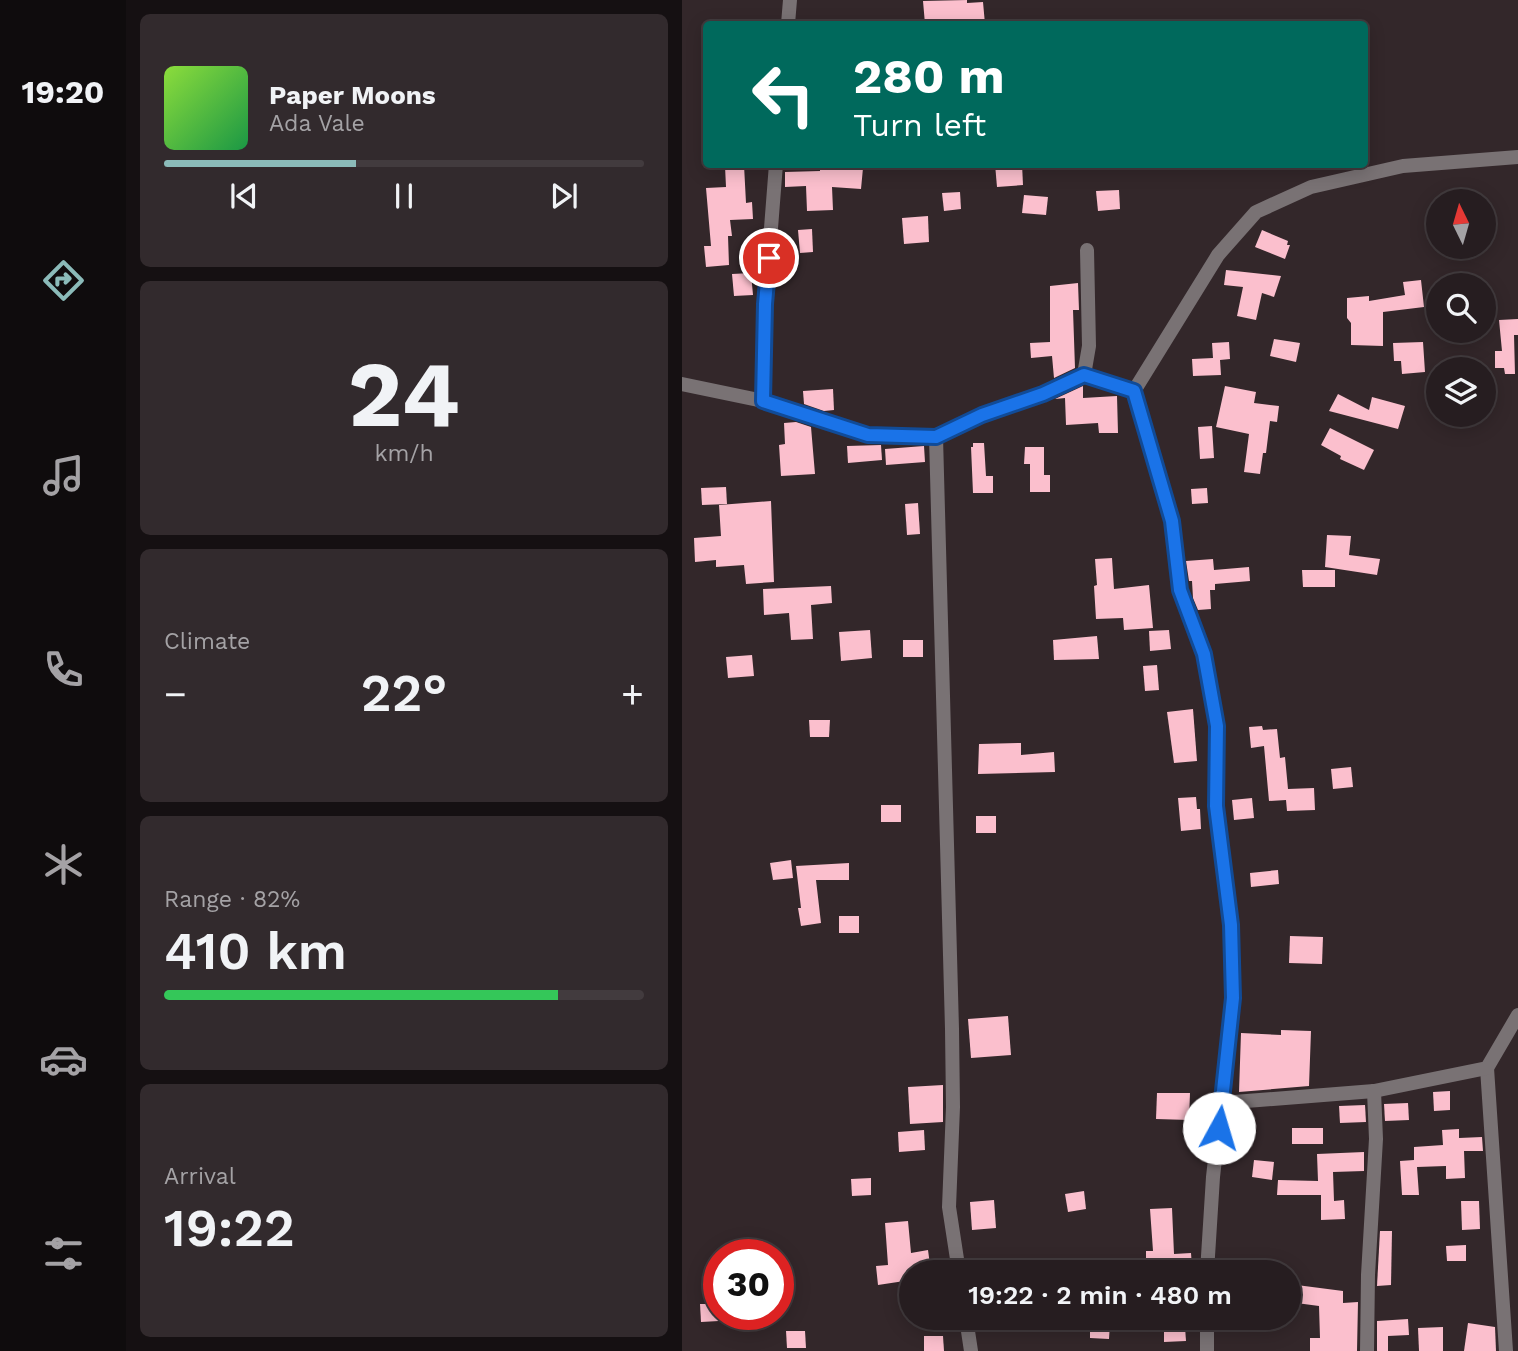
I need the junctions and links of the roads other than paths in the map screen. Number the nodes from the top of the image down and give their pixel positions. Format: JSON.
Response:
{"nodes":[{"id":1,"x":790,"y":0,"type":"edge"},
{"id":2,"x":788,"y":21,"type":"edge"},
{"id":3,"x":1517,"y":157,"type":"edge"},
{"id":4,"x":776,"y":168,"type":"edge"},
{"id":5,"x":1087,"y":250,"type":"dead end"},
{"id":6,"x":1084,"y":375,"type":"junction"},
{"id":7,"x":682,"y":384,"type":"edge"},
{"id":8,"x":1134,"y":391,"type":"junction"},
{"id":9,"x":763,"y":401,"type":"junction"},
{"id":10,"x":936,"y":437,"type":"junction"},
{"id":11,"x":1517,"y":1015,"type":"edge"},
{"id":12,"x":1487,"y":1068,"type":"junction"},
{"id":13,"x":1374,"y":1091,"type":"junction"},
{"id":14,"x":1221,"y":1103,"type":"junction"},
{"id":15,"x":957,"y":1260,"type":"edge"},
{"id":16,"x":1209,"y":1260,"type":"edge"},
{"id":17,"x":968,"y":1330,"type":"edge"},
{"id":18,"x":1206,"y":1330,"type":"edge"},
{"id":19,"x":971,"y":1351,"type":"edge"},
{"id":20,"x":1207,"y":1351,"type":"edge"},
{"id":21,"x":1367,"y":1351,"type":"edge"},
{"id":22,"x":1506,"y":1351,"type":"edge"}],
"edges":[{"from":1,"to":2,"type":"street"},
{"from":3,"to":8,"type":"street"},
{"from":4,"to":9,"type":"street"},
{"from":5,"to":6,"type":"street"},
{"from":6,"to":8,"type":"street"},
{"from":6,"to":10,"type":"street"},
{"from":7,"to":9,"type":"street"},
{"from":8,"to":14,"type":"street"},
{"from":9,"to":10,"type":"street"},
{"from":10,"to":15,"type":"street"},
{"from":11,"to":12,"type":"street"},
{"from":12,"to":13,"type":"street"},
{"from":12,"to":22,"type":"street"},
{"from":13,"to":14,"type":"street"},
{"from":13,"to":21,"type":"street"},
{"from":14,"to":16,"type":"street"},
{"from":17,"to":19,"type":"street"},
{"from":18,"to":20,"type":"street"}]}
